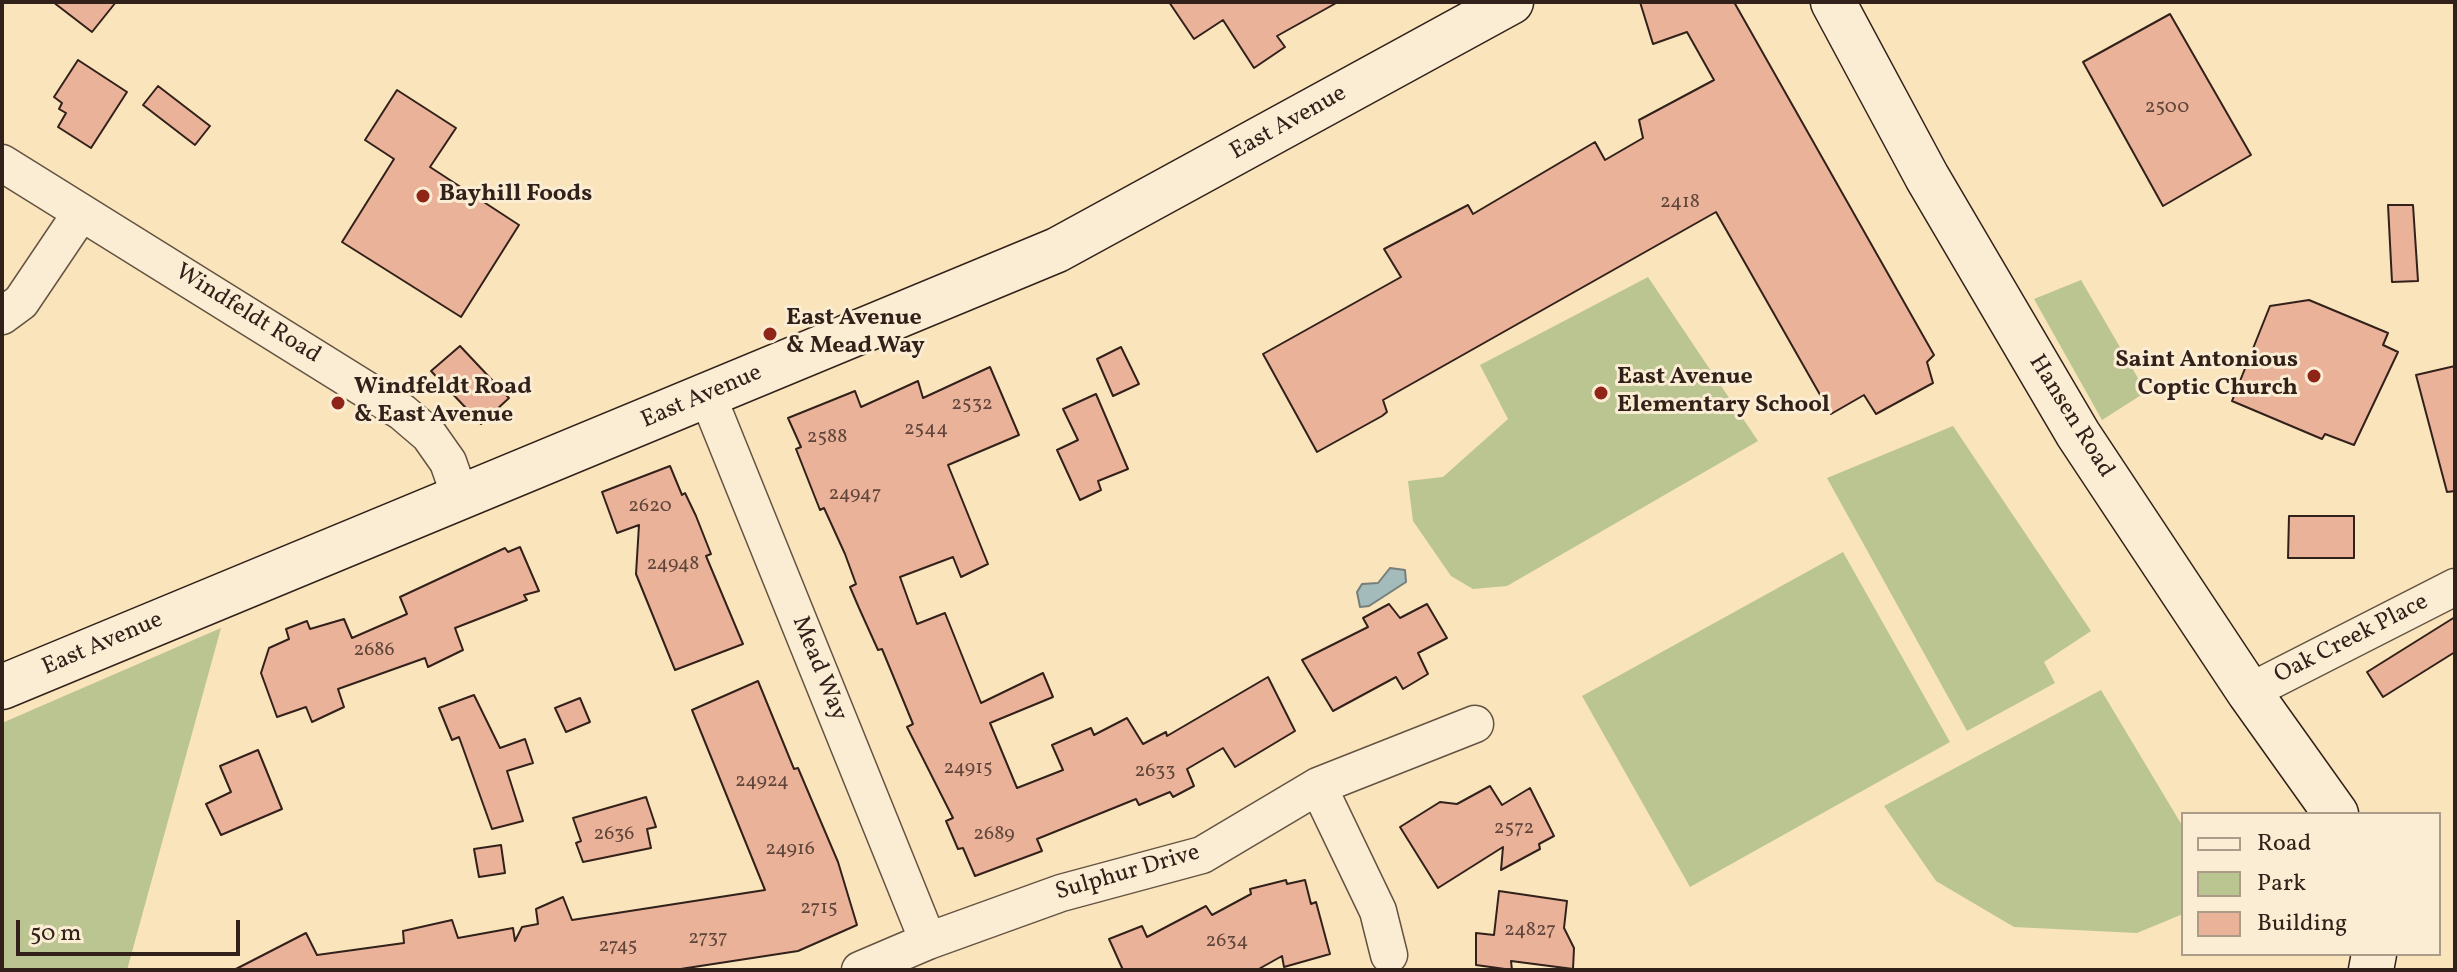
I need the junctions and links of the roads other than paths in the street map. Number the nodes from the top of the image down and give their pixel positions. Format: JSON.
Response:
{"nodes":[{"id":1,"x":1511,"y":2,"type":"edge"},
{"id":2,"x":1833,"y":2,"type":"edge"},
{"id":3,"x":2,"y":163,"type":"edge"},
{"id":4,"x":81,"y":213,"type":"junction"},
{"id":5,"x":2,"y":316,"type":"edge"},
{"id":6,"x":708,"y":397,"type":"junction"},
{"id":7,"x":460,"y":496,"type":"junction"},
{"id":8,"x":2455,"y":587,"type":"edge"},
{"id":9,"x":2,"y":687,"type":"edge"},
{"id":10,"x":2249,"y":692,"type":"junction"},
{"id":11,"x":1475,"y":724,"type":"dead end"},
{"id":12,"x":1318,"y":786,"type":"junction"},
{"id":13,"x":2335,"y":812,"type":"edge"},
{"id":14,"x":928,"y":941,"type":"junction"},
{"id":15,"x":1389,"y":955,"type":"dead end"},
{"id":16,"x":860,"y":970,"type":"edge"}],
"edges":[{"from":1,"to":6,"type":"street","name":"East Avenue"},
{"from":2,"to":10,"type":"street","name":"Hansen Road"},
{"from":3,"to":4,"type":"street","name":"Windfeldt Road"},
{"from":4,"to":5,"type":"street"},
{"from":4,"to":7,"type":"street","name":"Windfeldt Road"},
{"from":6,"to":7,"type":"street","name":"East Avenue"},
{"from":6,"to":14,"type":"street","name":"Mead Way"},
{"from":7,"to":9,"type":"street","name":"East Avenue"},
{"from":8,"to":10,"type":"street","name":"Oak Creek Place"},
{"from":10,"to":13,"type":"street","name":"Hansen Road"},
{"from":11,"to":12,"type":"street","name":"Sulphur Drive"},
{"from":12,"to":14,"type":"street","name":"Sulphur Drive"},
{"from":12,"to":15,"type":"street"},
{"from":14,"to":16,"type":"street","name":"Sulphur Drive"}]}
